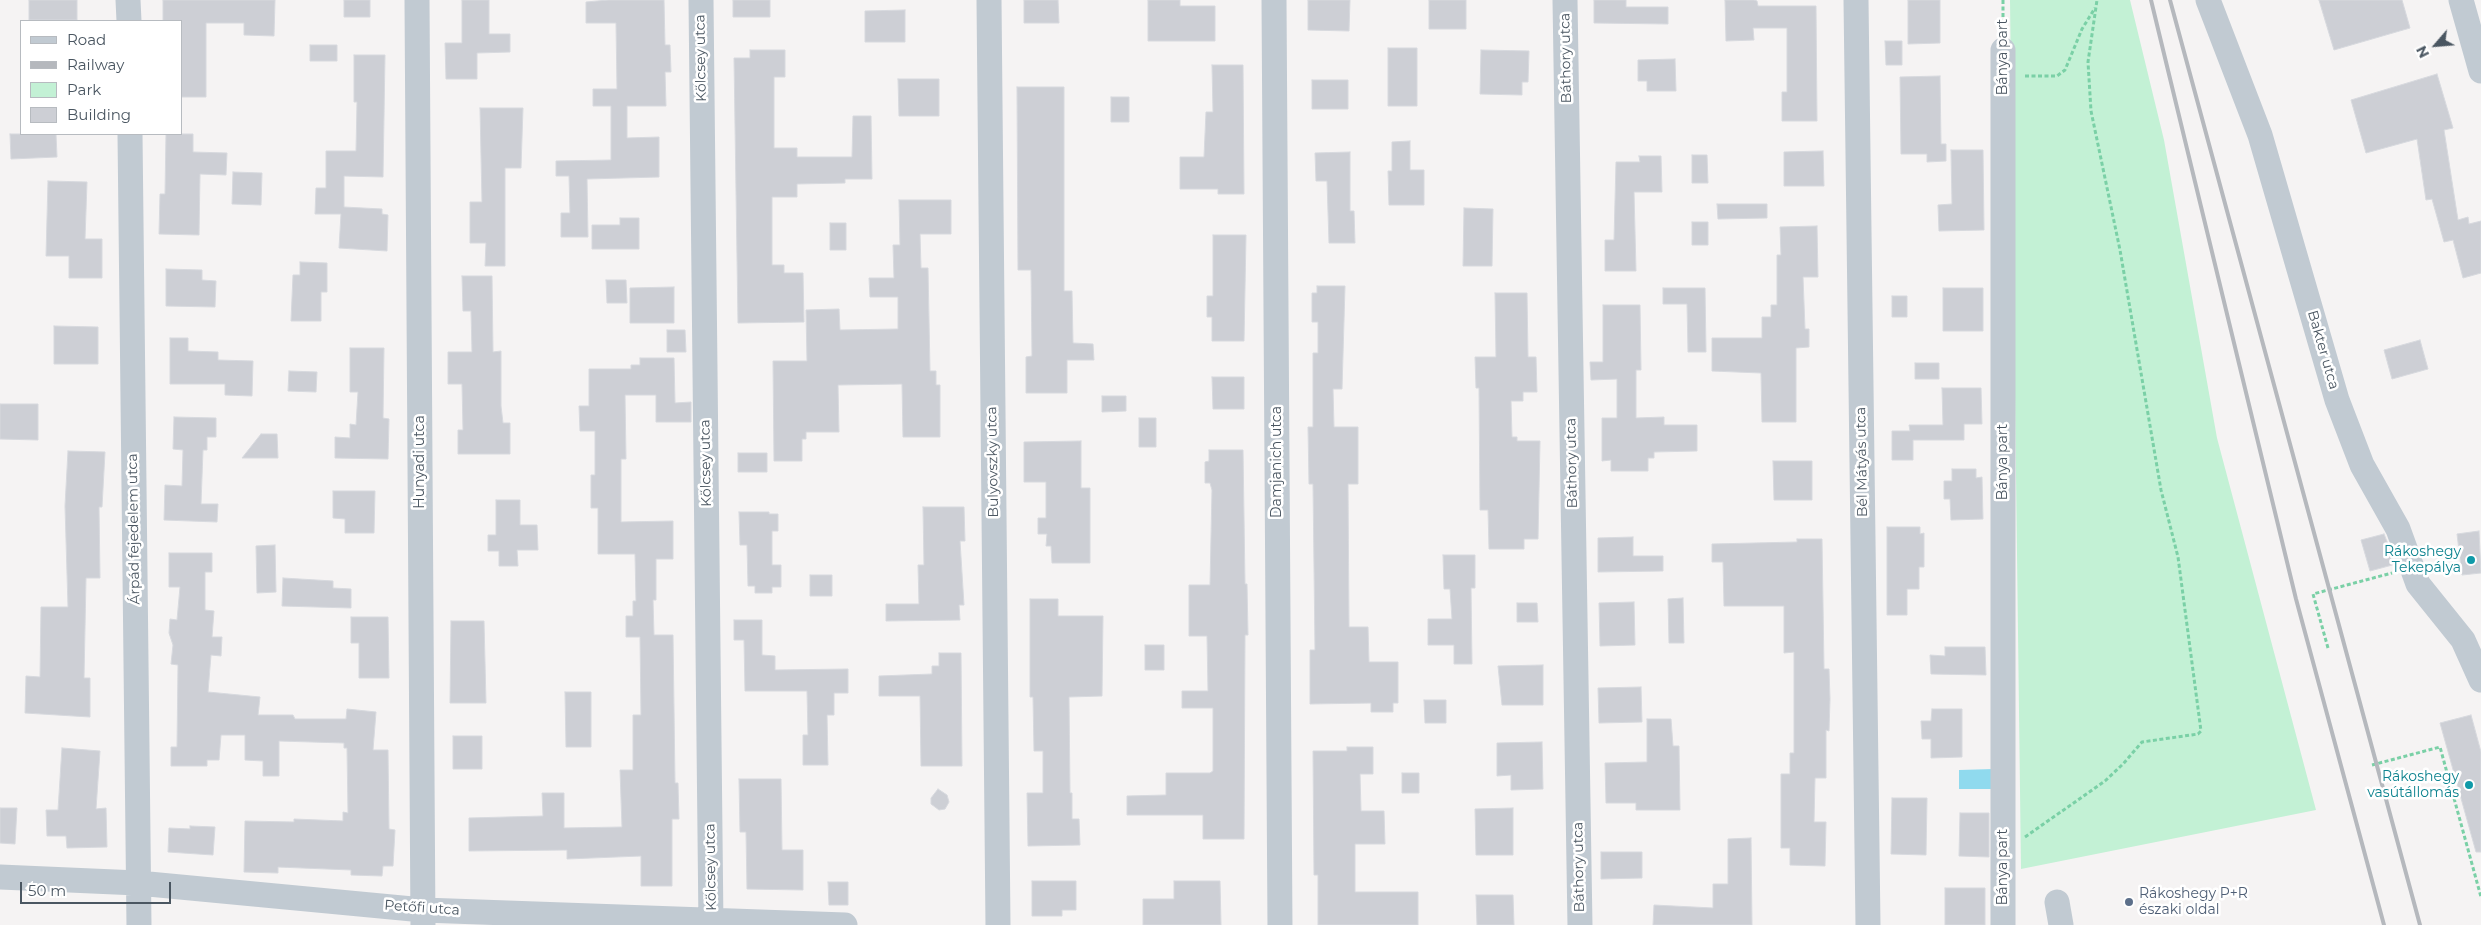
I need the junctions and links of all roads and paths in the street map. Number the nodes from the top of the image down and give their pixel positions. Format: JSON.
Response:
{"nodes":[{"id":1,"x":128,"y":0,"type":"edge"},
{"id":2,"x":417,"y":0,"type":"edge"},
{"id":3,"x":701,"y":0,"type":"edge"},
{"id":4,"x":989,"y":0,"type":"edge"},
{"id":5,"x":1274,"y":0,"type":"edge"},
{"id":6,"x":1565,"y":0,"type":"edge"},
{"id":7,"x":1856,"y":0,"type":"edge"},
{"id":8,"x":2004,"y":0,"type":"edge"},
{"id":9,"x":2097,"y":0,"type":"edge"},
{"id":10,"x":2208,"y":0,"type":"edge"},
{"id":11,"x":2460,"y":0,"type":"edge"},
{"id":12,"x":2096,"y":6,"type":"junction"},
{"id":13,"x":128,"y":20,"type":"edge"},
{"id":14,"x":2003,"y":59,"type":"junction"},
{"id":15,"x":2481,"y":71,"type":"edge"},
{"id":16,"x":130,"y":135,"type":"edge"},
{"id":17,"x":2412,"y":568,"type":"junction"},
{"id":18,"x":2328,"y":648,"type":"dead end"},
{"id":19,"x":2481,"y":680,"type":"edge"},
{"id":20,"x":2372,"y":765,"type":"dead end"},
{"id":21,"x":2003,"y":852,"type":"junction"},
{"id":22,"x":0,"y":877,"type":"edge"},
{"id":23,"x":138,"y":883,"type":"junction"},
{"id":24,"x":2481,"y":897,"type":"edge"},
{"id":25,"x":423,"y":917,"type":"edge"},
{"id":26,"x":711,"y":922,"type":"edge"},
{"id":27,"x":139,"y":925,"type":"edge"},
{"id":28,"x":845,"y":925,"type":"edge"},
{"id":29,"x":998,"y":925,"type":"edge"},
{"id":30,"x":1280,"y":925,"type":"edge"},
{"id":31,"x":1580,"y":925,"type":"edge"},
{"id":32,"x":1868,"y":925,"type":"edge"},
{"id":33,"x":2003,"y":925,"type":"edge"}],
"edges":[{"from":1,"to":13,"type":"street"},
{"from":2,"to":25,"type":"street","name":"Hunyadi utca"},
{"from":3,"to":26,"type":"street","name":"Kölcsey utca"},
{"from":4,"to":29,"type":"street","name":"Bulyovszky utca"},
{"from":5,"to":30,"type":"street","name":"Damjanich utca"},
{"from":6,"to":31,"type":"street","name":"Báthory utca"},
{"from":7,"to":32,"type":"street","name":"Bél Mátyás utca"},
{"from":8,"to":14,"type":"path","name":"Bánya part"},
{"from":9,"to":12,"type":"path"},
{"from":10,"to":17,"type":"street","name":"Bakter utca"},
{"from":11,"to":15,"type":"street"},
{"from":12,"to":14,"type":"path"},
{"from":12,"to":21,"type":"path"},
{"from":14,"to":21,"type":"street","name":"Bánya part"},
{"from":16,"to":23,"type":"street","name":"Árpád fejedelem utca"},
{"from":17,"to":18,"type":"path"},
{"from":17,"to":19,"type":"street","name":"Bakter utca"},
{"from":20,"to":24,"type":"path"},
{"from":21,"to":33,"type":"street","name":"Bánya part"},
{"from":22,"to":23,"type":"street","name":"Petőfi utca"},
{"from":23,"to":25,"type":"street","name":"Petőfi utca"},
{"from":23,"to":27,"type":"street","name":"Árpád fejedelem utca"},
{"from":25,"to":26,"type":"street","name":"Petőfi utca"},
{"from":26,"to":28,"type":"street","name":"Petőfi utca"}]}
